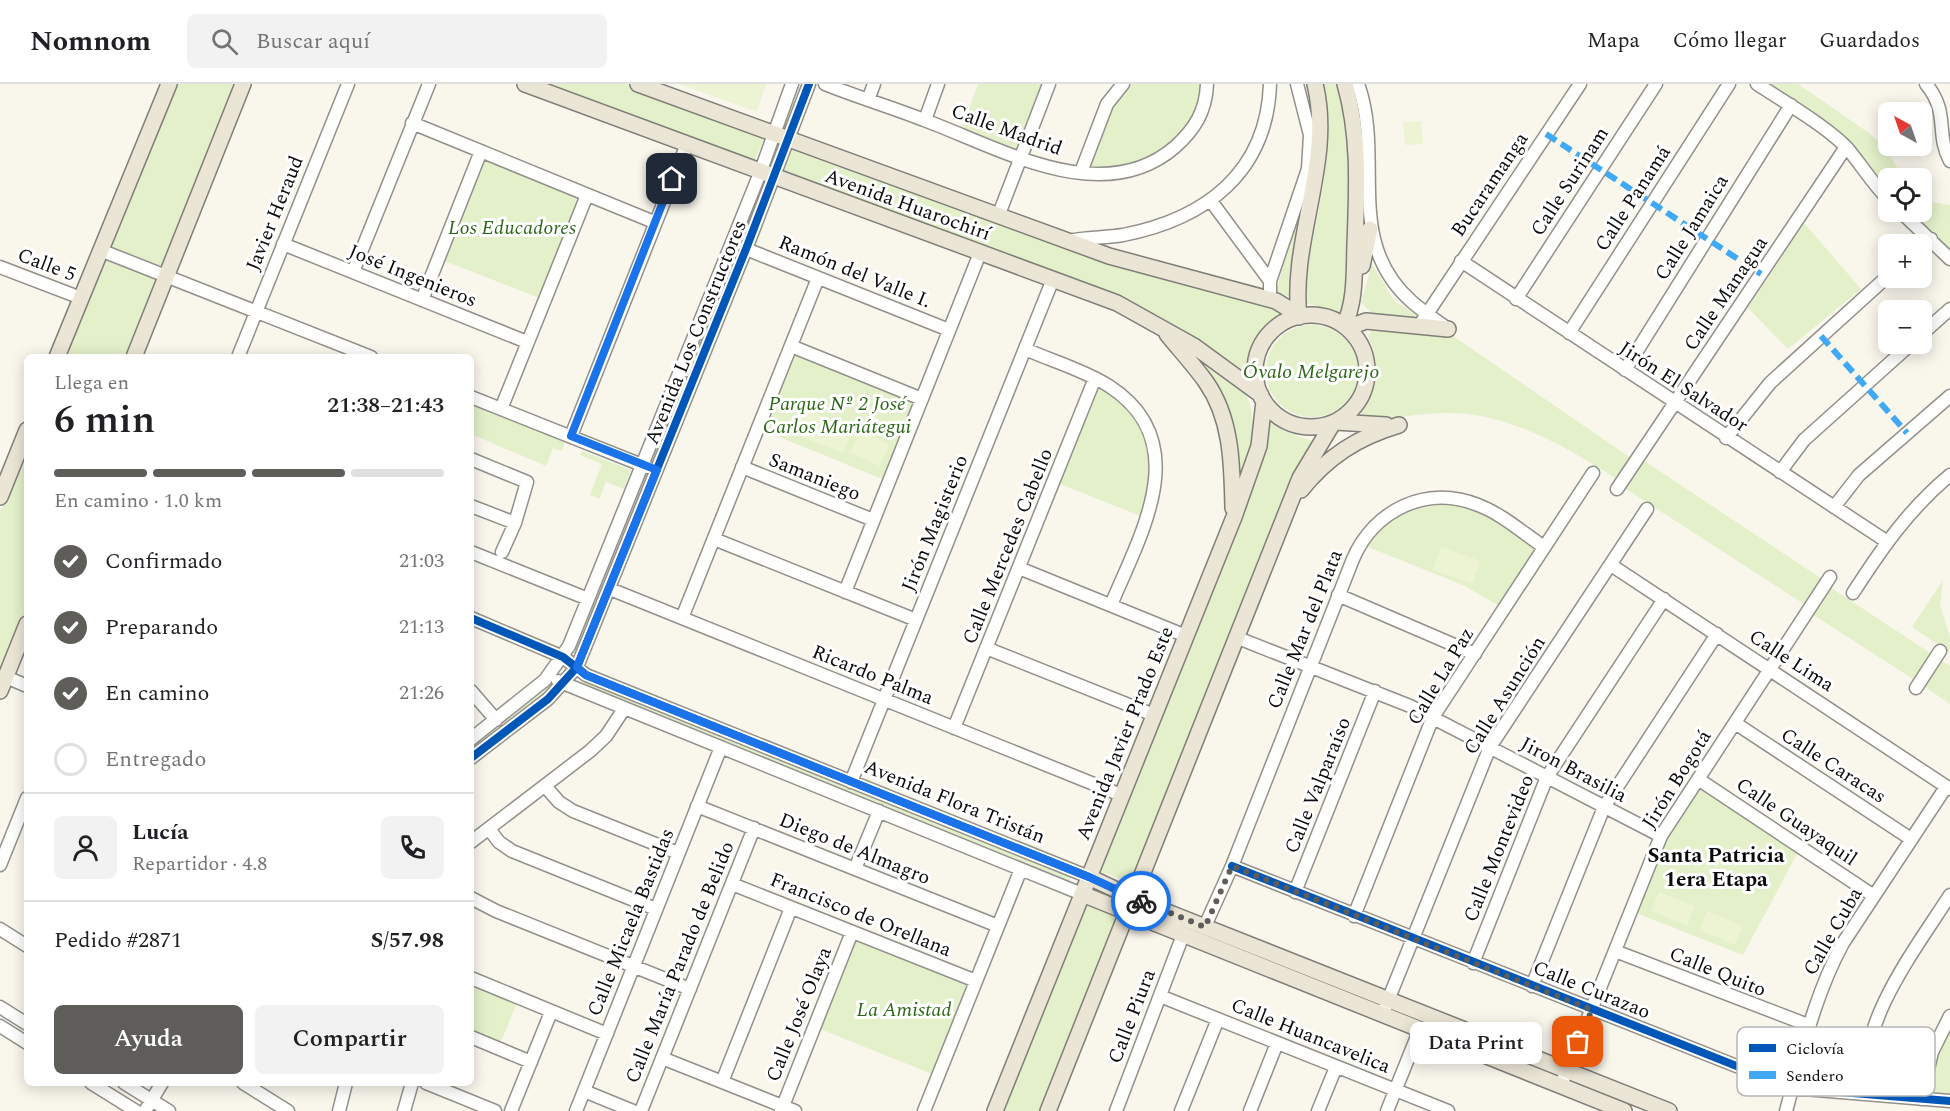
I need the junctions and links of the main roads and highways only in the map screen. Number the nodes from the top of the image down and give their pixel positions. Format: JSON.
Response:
{"nodes":[{"id":1,"x":169,"y":84,"type":"edge"},
{"id":2,"x":243,"y":84,"type":"edge"},
{"id":3,"x":525,"y":84,"type":"edge"},
{"id":4,"x":638,"y":84,"type":"edge"},
{"id":5,"x":1315,"y":84,"type":"edge"},
{"id":6,"x":1345,"y":84,"type":"edge"},
{"id":7,"x":1321,"y":137,"type":"junction"},
{"id":8,"x":1308,"y":169,"type":"road end"},
{"id":9,"x":1370,"y":229,"type":"road end"},
{"id":10,"x":1353,"y":292,"type":"junction"},
{"id":11,"x":1296,"y":317,"type":"junction"},
{"id":12,"x":1161,"y":327,"type":"junction"},
{"id":13,"x":1346,"y":327,"type":"junction"},
{"id":14,"x":1448,"y":329,"type":"dead end"},
{"id":15,"x":58,"y":354,"type":"edge"},
{"id":16,"x":135,"y":354,"type":"edge"},
{"id":17,"x":1262,"y":398,"type":"junction"},
{"id":18,"x":1334,"y":422,"type":"junction"},
{"id":19,"x":24,"y":437,"type":"edge"},
{"id":20,"x":0,"y":497,"type":"edge"},
{"id":21,"x":1234,"y":517,"type":"junction"},
{"id":22,"x":1286,"y":517,"type":"junction"},
{"id":23,"x":24,"y":632,"type":"edge"},
{"id":24,"x":3,"y":684,"type":"edge"},
{"id":25,"x":1089,"y":877,"type":"junction"},
{"id":26,"x":1082,"y":894,"type":"junction"},
{"id":27,"x":1133,"y":897,"type":"junction"},
{"id":28,"x":1127,"y":913,"type":"junction"},
{"id":29,"x":995,"y":1111,"type":"edge"},
{"id":30,"x":1048,"y":1111,"type":"edge"},
{"id":31,"x":1624,"y":1111,"type":"edge"},
{"id":32,"x":1669,"y":1111,"type":"edge"}],
"edges":[{"from":1,"to":15,"type":"main road"},
{"from":2,"to":16,"type":"main road"},
{"from":3,"to":12,"type":"main road","name":"Avenida Huarochirí"},
{"from":4,"to":11,"type":"main road","name":"Avenida Huarochirí"},
{"from":5,"to":7,"type":"main road"},
{"from":6,"to":10,"type":"main road"},
{"from":7,"to":8,"type":"main road"},
{"from":7,"to":11,"type":"main road"},
{"from":9,"to":10,"type":"main road"},
{"from":10,"to":13,"type":"main road"},
{"from":11,"to":13,"type":"main road"},
{"from":11,"to":17,"type":"main road"},
{"from":12,"to":17,"type":"main road","name":"Avenida Huarochirí"},
{"from":12,"to":21,"type":"main road"},
{"from":13,"to":14,"type":"main road"},
{"from":13,"to":18,"type":"main road"},
{"from":17,"to":18,"type":"main road"},
{"from":17,"to":21,"type":"main road","name":"Avenida Javier Prado Este"},
{"from":18,"to":22,"type":"main road"},
{"from":18,"to":22,"type":"main road"},
{"from":19,"to":20,"type":"main road"},
{"from":21,"to":25,"type":"main road","name":"Avenida Javier Prado Este"},
{"from":22,"to":27,"type":"main road"},
{"from":23,"to":24,"type":"main road"},
{"from":25,"to":26,"type":"main road","name":"Avenida Javier Prado Este"},
{"from":25,"to":27,"type":"main road","name":"Avenida Flora Tristán"},
{"from":26,"to":28,"type":"main road","name":"Avenida Flora Tristán"},
{"from":26,"to":29,"type":"main road","name":"Avenida Javier Prado Este"},
{"from":27,"to":28,"type":"main road"},
{"from":27,"to":32,"type":"main road","name":"Avenida Flora Tristán"},
{"from":28,"to":30,"type":"main road"},
{"from":28,"to":31,"type":"main road","name":"Avenida Flora Tristán"}]}
